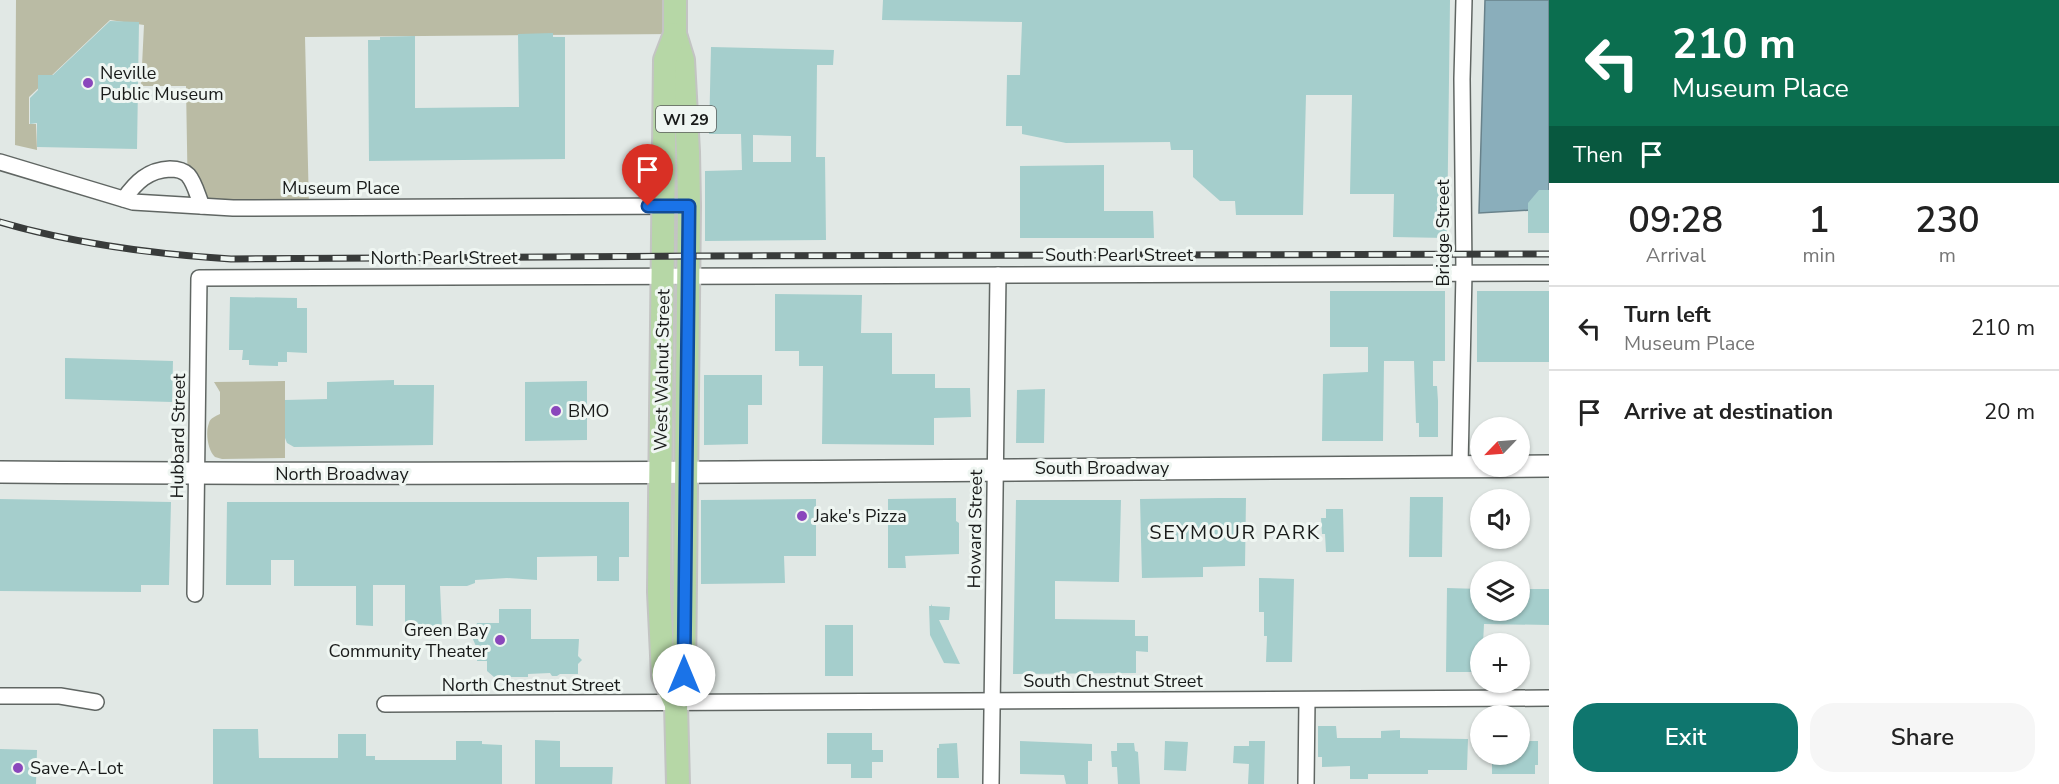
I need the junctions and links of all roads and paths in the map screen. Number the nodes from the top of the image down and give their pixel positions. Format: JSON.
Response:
{"nodes":[{"id":1,"x":675,"y":0,"type":"edge"},
{"id":2,"x":1464,"y":0,"type":"edge"},
{"id":3,"x":675,"y":34,"type":"junction"},
{"id":4,"x":0,"y":162,"type":"edge"},
{"id":5,"x":124,"y":199,"type":"junction"},
{"id":6,"x":202,"y":206,"type":"junction"},
{"id":7,"x":663,"y":206,"type":"junction"},
{"id":8,"x":689,"y":206,"type":"junction"},
{"id":9,"x":1464,"y":272,"type":"junction"},
{"id":10,"x":1549,"y":273,"type":"edge"},
{"id":11,"x":998,"y":275,"type":"junction"},
{"id":12,"x":663,"y":276,"type":"junction"},
{"id":13,"x":689,"y":276,"type":"junction"},
{"id":14,"x":199,"y":278,"type":"joint"},
{"id":15,"x":1549,"y":466,"type":"edge"},
{"id":16,"x":1460,"y":467,"type":"junction"},
{"id":17,"x":996,"y":469,"type":"junction"},
{"id":18,"x":0,"y":472,"type":"edge"},
{"id":19,"x":660,"y":473,"type":"junction"},
{"id":20,"x":685,"y":473,"type":"junction"},
{"id":21,"x":197,"y":474,"type":"junction"},
{"id":22,"x":195,"y":594,"type":"dead end"},
{"id":23,"x":0,"y":696,"type":"edge"},
{"id":24,"x":1549,"y":698,"type":"edge"},
{"id":25,"x":1307,"y":700,"type":"junction"},
{"id":26,"x":993,"y":701,"type":"junction"},
{"id":27,"x":96,"y":702,"type":"dead end"},
{"id":28,"x":385,"y":704,"type":"dead end"},
{"id":29,"x":676,"y":704,"type":"junction"},
{"id":30,"x":678,"y":784,"type":"edge"},
{"id":31,"x":991,"y":784,"type":"edge"},
{"id":32,"x":1306,"y":784,"type":"edge"}],
"edges":[{"from":1,"to":3,"type":"main road","name":"West Walnut Street","number":"WI 29"},
{"from":2,"to":9,"type":"street","name":"Bridge Street"},
{"from":3,"to":7,"type":"main road","name":"West Walnut Street","number":"WI 29"},
{"from":3,"to":8,"type":"main road","name":"West Walnut Street","number":"WI 29"},
{"from":4,"to":5,"type":"street","name":"Museum Place"},
{"from":5,"to":6,"type":"street","name":"Museum Place"},
{"from":5,"to":6,"type":"street"},
{"from":6,"to":7,"type":"street","name":"Museum Place"},
{"from":7,"to":8,"type":"street","name":"Museum Place"},
{"from":7,"to":12,"type":"main road","name":"West Walnut Street","number":"WI 29"},
{"from":8,"to":13,"type":"main road","name":"West Walnut Street","number":"WI 29"},
{"from":9,"to":10,"type":"street","name":"South Pearl Street"},
{"from":9,"to":11,"type":"street","name":"South Pearl Street"},
{"from":9,"to":16,"type":"street","name":"Bridge Street"},
{"from":11,"to":13,"type":"street","name":"South Pearl Street"},
{"from":11,"to":17,"type":"street","name":"Howard Street"},
{"from":12,"to":13,"type":"street","name":"North Pearl Street"},
{"from":12,"to":14,"type":"street","name":"North Pearl Street"},
{"from":12,"to":19,"type":"main road","name":"West Walnut Street","number":"WI 29"},
{"from":13,"to":20,"type":"main road","name":"West Walnut Street","number":"WI 29"},
{"from":14,"to":21,"type":"street","name":"Hubbard Street"},
{"from":15,"to":16,"type":"street","name":"South Broadway"},
{"from":16,"to":17,"type":"street","name":"South Broadway"},
{"from":17,"to":20,"type":"street","name":"South Broadway"},
{"from":17,"to":26,"type":"street","name":"Howard Street"},
{"from":18,"to":21,"type":"street","name":"North Broadway"},
{"from":19,"to":20,"type":"street","name":"North Broadway"},
{"from":19,"to":21,"type":"street","name":"North Broadway"},
{"from":19,"to":29,"type":"main road","name":"West Walnut Street","number":"WI 29"},
{"from":20,"to":29,"type":"main road","name":"West Walnut Street","number":"WI 29"},
{"from":21,"to":22,"type":"street","name":"Hubbard Street"},
{"from":23,"to":27,"type":"street"},
{"from":24,"to":25,"type":"street","name":"South Chestnut Street"},
{"from":25,"to":26,"type":"street","name":"South Chestnut Street"},
{"from":25,"to":32,"type":"street"},
{"from":26,"to":29,"type":"street","name":"South Chestnut Street"},
{"from":26,"to":31,"type":"street","name":"Howard Street"},
{"from":28,"to":29,"type":"street","name":"North Chestnut Street"},
{"from":29,"to":30,"type":"main road","name":"West Walnut Street","number":"WI 29"}]}
